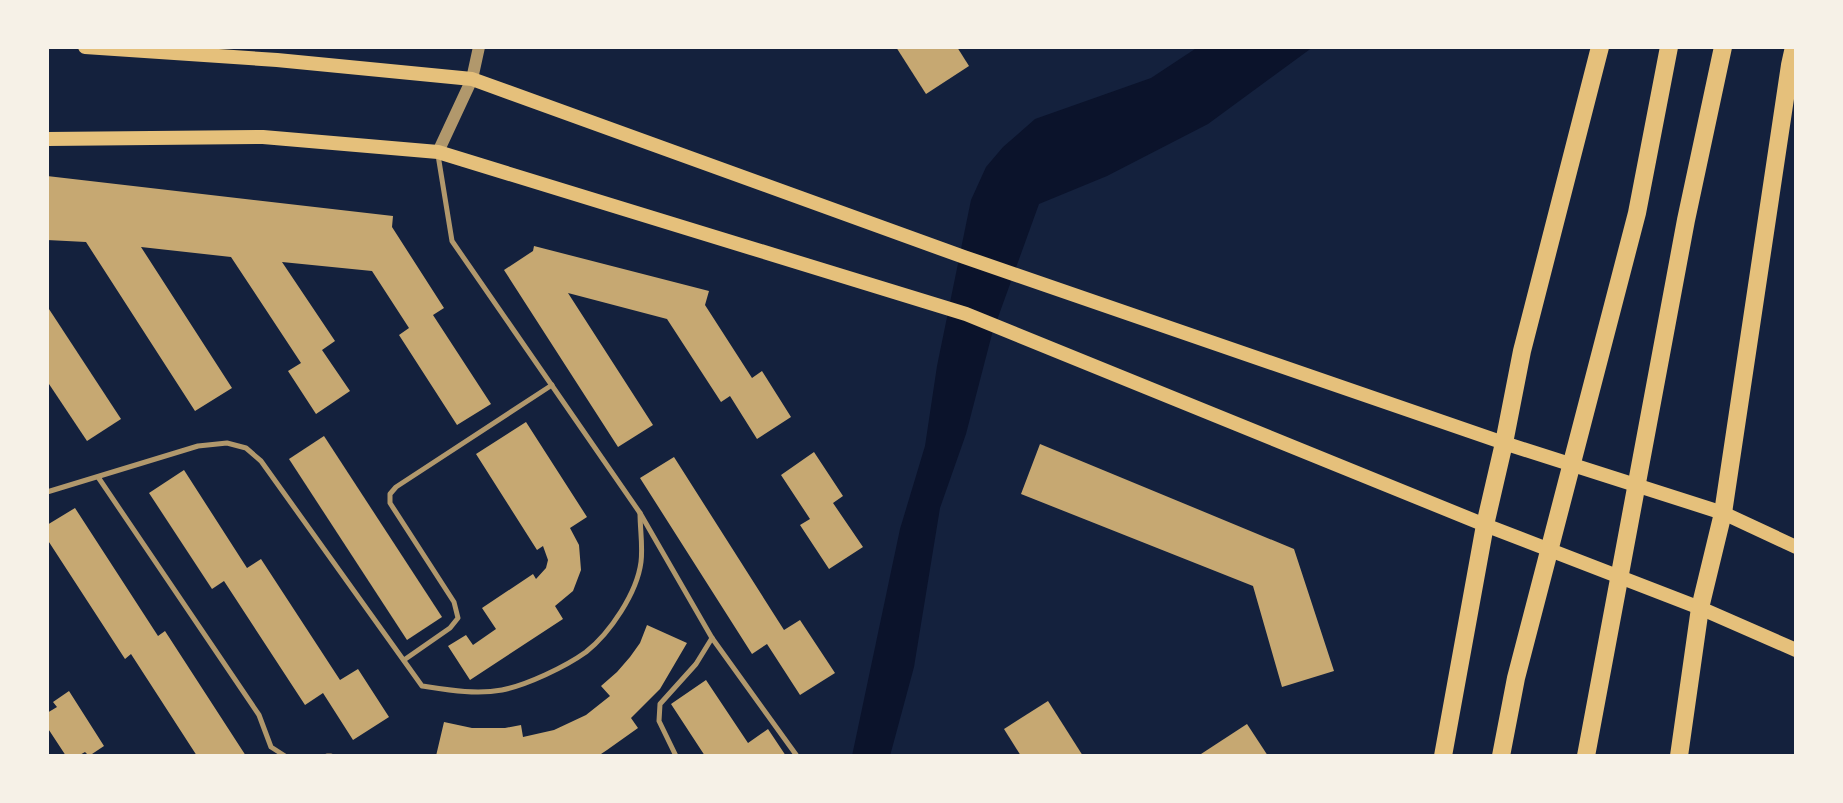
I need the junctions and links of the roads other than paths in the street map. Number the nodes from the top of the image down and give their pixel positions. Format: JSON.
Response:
{"nodes":[{"id":1,"x":85,"y":47,"type":"edge"},
{"id":2,"x":479,"y":47,"type":"edge"},
{"id":3,"x":1601,"y":47,"type":"edge"},
{"id":4,"x":1669,"y":47,"type":"edge"},
{"id":5,"x":1723,"y":47,"type":"edge"},
{"id":6,"x":1794,"y":47,"type":"edge"},
{"id":7,"x":472,"y":79,"type":"junction"},
{"id":8,"x":47,"y":139,"type":"edge"},
{"id":9,"x":438,"y":152,"type":"junction"},
{"id":10,"x":552,"y":386,"type":"junction"},
{"id":11,"x":1504,"y":443,"type":"junction"},
{"id":12,"x":1572,"y":465,"type":"junction"},
{"id":13,"x":98,"y":477,"type":"junction"},
{"id":14,"x":1636,"y":485,"type":"junction"},
{"id":15,"x":47,"y":492,"type":"edge"},
{"id":16,"x":640,"y":513,"type":"junction"},
{"id":17,"x":1723,"y":513,"type":"junction"},
{"id":18,"x":1485,"y":525,"type":"junction"},
{"id":19,"x":1796,"y":547,"type":"edge"},
{"id":20,"x":1550,"y":548,"type":"junction"},
{"id":21,"x":1620,"y":576,"type":"junction"},
{"id":22,"x":1699,"y":608,"type":"junction"},
{"id":23,"x":712,"y":638,"type":"junction"},
{"id":24,"x":1796,"y":650,"type":"edge"},
{"id":25,"x":404,"y":660,"type":"junction"},
{"id":26,"x":285,"y":756,"type":"edge"},
{"id":27,"x":676,"y":756,"type":"edge"},
{"id":28,"x":797,"y":756,"type":"edge"},
{"id":29,"x":1443,"y":756,"type":"edge"},
{"id":30,"x":1501,"y":756,"type":"edge"},
{"id":31,"x":1586,"y":756,"type":"edge"},
{"id":32,"x":1679,"y":756,"type":"edge"}],
"edges":[{"from":1,"to":7,"type":"main road"},
{"from":2,"to":7,"type":"street"},
{"from":3,"to":11,"type":"main road"},
{"from":4,"to":12,"type":"main road"},
{"from":5,"to":14,"type":"main road"},
{"from":6,"to":17,"type":"main road"},
{"from":7,"to":9,"type":"street"},
{"from":7,"to":11,"type":"main road"},
{"from":8,"to":9,"type":"main road"},
{"from":9,"to":10,"type":"lane"},
{"from":9,"to":18,"type":"main road"},
{"from":10,"to":16,"type":"lane"},
{"from":10,"to":25,"type":"lane"},
{"from":11,"to":12,"type":"main road"},
{"from":11,"to":18,"type":"main road"},
{"from":12,"to":14,"type":"main road"},
{"from":12,"to":20,"type":"main road"},
{"from":13,"to":15,"type":"lane"},
{"from":13,"to":25,"type":"lane"},
{"from":13,"to":26,"type":"lane"},
{"from":14,"to":17,"type":"main road"},
{"from":14,"to":21,"type":"main road"},
{"from":16,"to":23,"type":"lane"},
{"from":16,"to":25,"type":"lane"},
{"from":17,"to":19,"type":"main road"},
{"from":17,"to":22,"type":"main road"},
{"from":18,"to":20,"type":"main road"},
{"from":18,"to":29,"type":"main road"},
{"from":20,"to":21,"type":"main road"},
{"from":20,"to":30,"type":"main road"},
{"from":21,"to":22,"type":"main road"},
{"from":21,"to":31,"type":"main road"},
{"from":22,"to":24,"type":"main road"},
{"from":22,"to":32,"type":"main road"},
{"from":23,"to":27,"type":"lane"},
{"from":23,"to":28,"type":"lane"}]}
